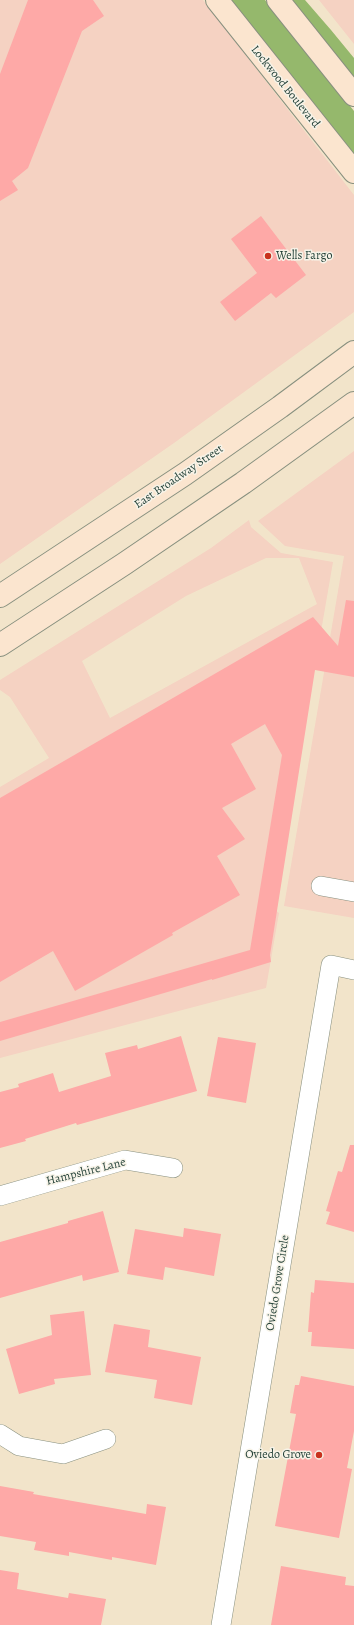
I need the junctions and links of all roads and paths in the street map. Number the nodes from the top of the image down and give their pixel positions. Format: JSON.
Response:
{"nodes":[{"id":1,"x":217,"y":0,"type":"edge"},
{"id":2,"x":278,"y":0,"type":"edge"},
{"id":3,"x":354,"y":95,"type":"edge"},
{"id":4,"x":354,"y":172,"type":"edge"},
{"id":5,"x":354,"y":352,"type":"edge"},
{"id":6,"x":354,"y":404,"type":"edge"},
{"id":7,"x":0,"y":596,"type":"edge"},
{"id":8,"x":3,"y":636,"type":"edge"},
{"id":9,"x":321,"y":886,"type":"dead end"},
{"id":10,"x":354,"y":892,"type":"edge"},
{"id":11,"x":354,"y":970,"type":"edge"},
{"id":12,"x":173,"y":1168,"type":"dead end"},
{"id":13,"x":0,"y":1196,"type":"edge"},
{"id":14,"x":0,"y":1434,"type":"edge"},
{"id":15,"x":106,"y":1439,"type":"dead end"},
{"id":16,"x":221,"y":1625,"type":"edge"}],
"edges":[{"from":1,"to":4,"type":"main road","name":"Lockwood Boulevard"},
{"from":2,"to":3,"type":"main road"},
{"from":5,"to":7,"type":"main road","name":"East Broadway Street"},
{"from":6,"to":8,"type":"main road"},
{"from":9,"to":10,"type":"street"},
{"from":11,"to":16,"type":"street","name":"Oviedo Grove Circle"},
{"from":12,"to":13,"type":"street","name":"Hampshire Lane"},
{"from":14,"to":15,"type":"street"}]}
